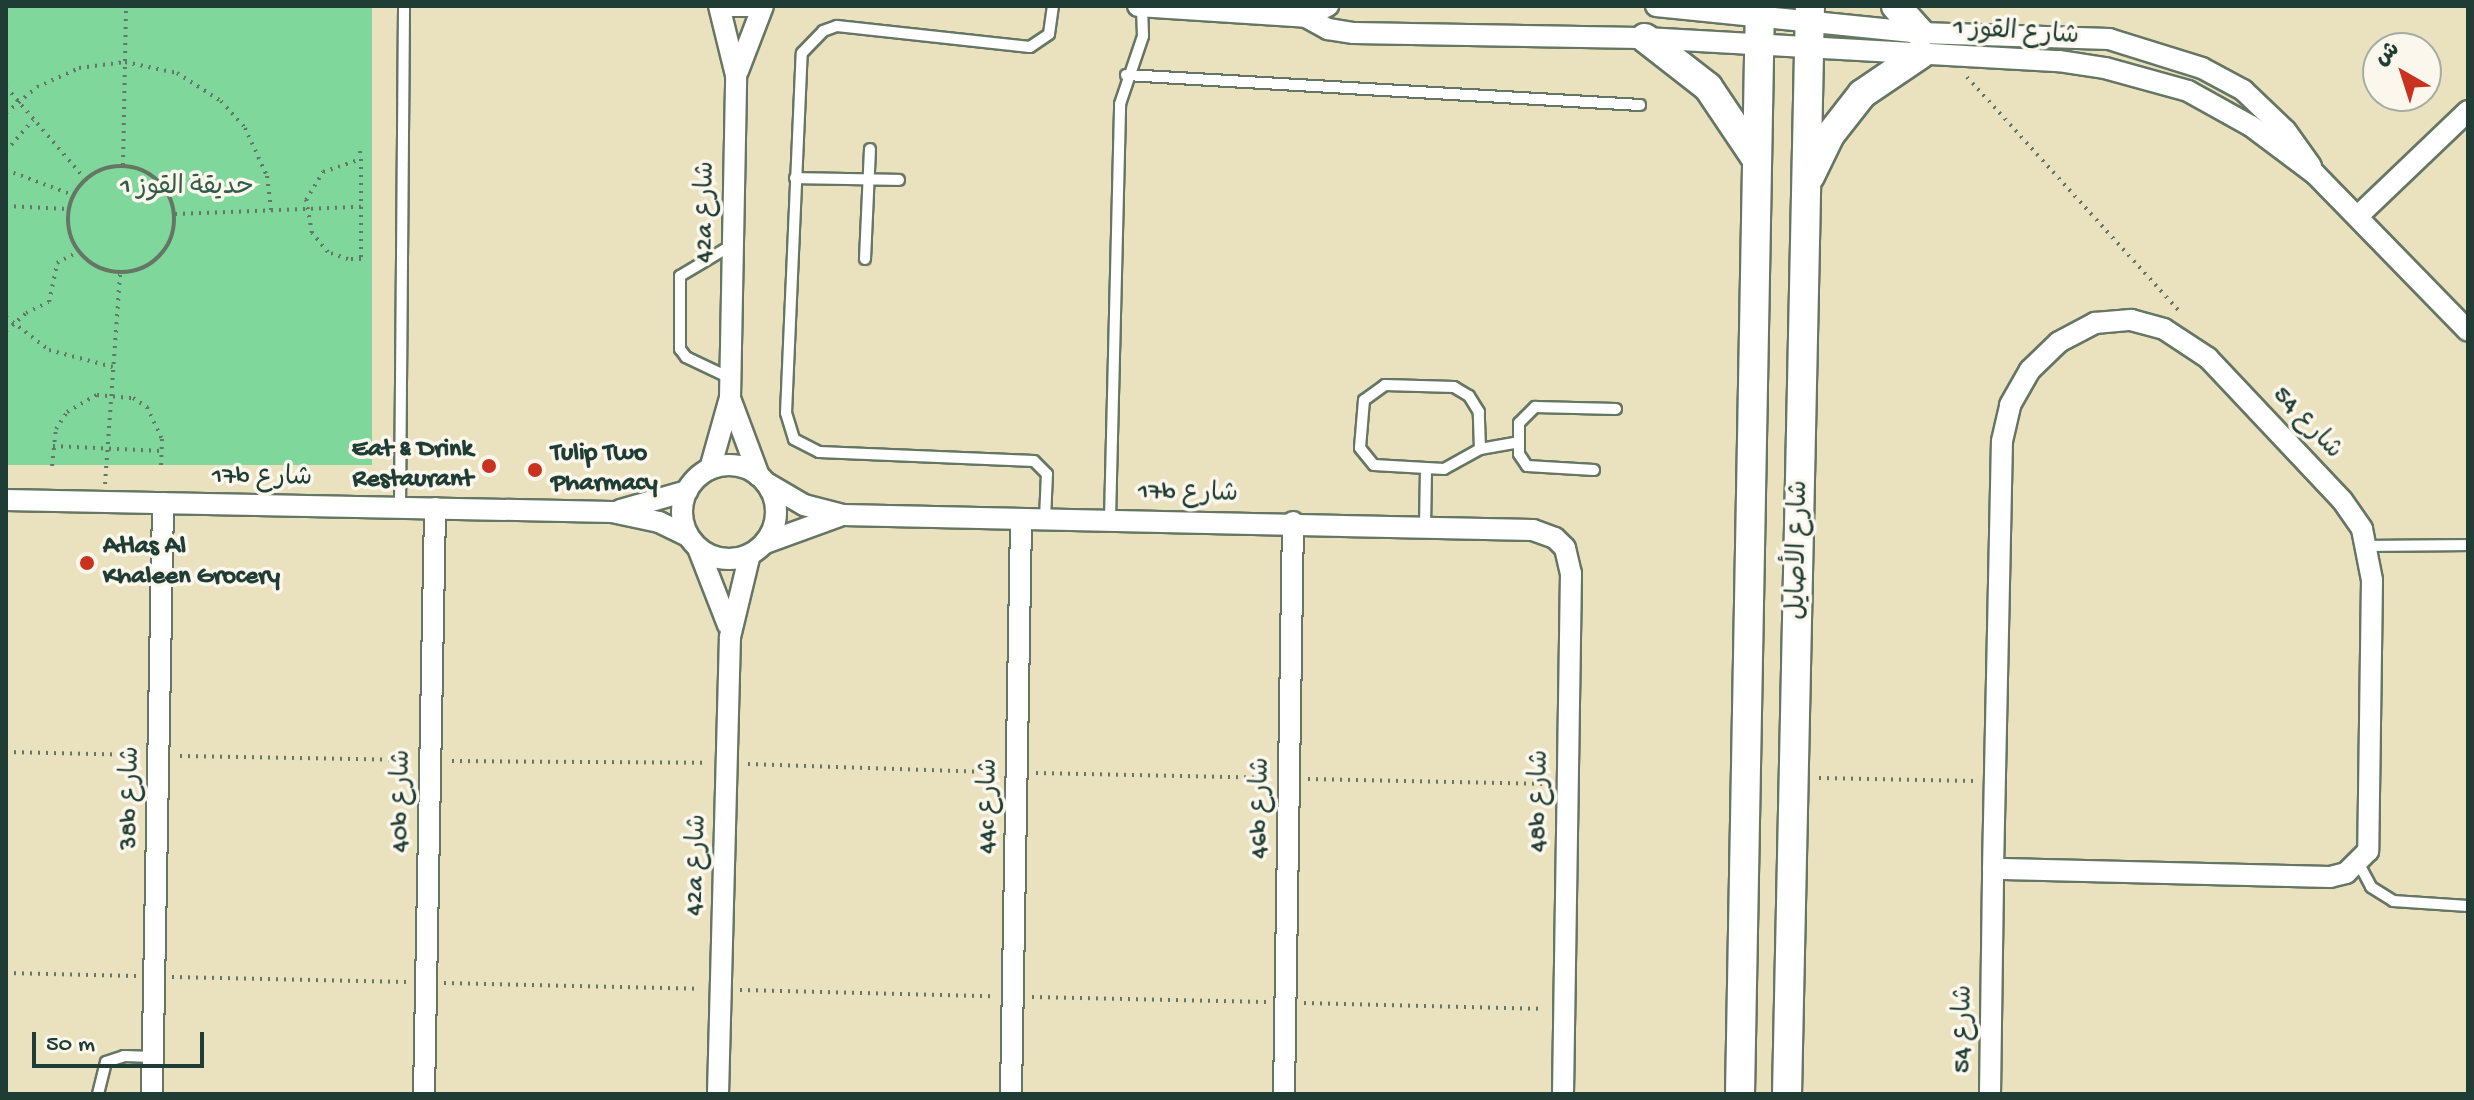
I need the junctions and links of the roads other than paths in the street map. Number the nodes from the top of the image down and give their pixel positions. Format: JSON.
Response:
{"nodes":[{"id":1,"x":404,"y":6,"type":"edge"},
{"id":2,"x":719,"y":6,"type":"edge"},
{"id":3,"x":729,"y":6,"type":"edge"},
{"id":4,"x":761,"y":6,"type":"edge"},
{"id":5,"x":1053,"y":6,"type":"edge"},
{"id":6,"x":1140,"y":6,"type":"edge"},
{"id":7,"x":1328,"y":6,"type":"edge"},
{"id":8,"x":1656,"y":6,"type":"edge"},
{"id":9,"x":1896,"y":6,"type":"edge"},
{"id":10,"x":1760,"y":10,"type":"edge"},
{"id":11,"x":1306,"y":12,"type":"edge"},
{"id":12,"x":1810,"y":13,"type":"edge"},
{"id":13,"x":1645,"y":38,"type":"junction"},
{"id":14,"x":1760,"y":47,"type":"junction"},
{"id":15,"x":1930,"y":48,"type":"junction"},
{"id":16,"x":1809,"y":50,"type":"junction"},
{"id":17,"x":736,"y":75,"type":"junction"},
{"id":18,"x":1126,"y":75,"type":"junction"},
{"id":19,"x":1640,"y":105,"type":"dead end"},
{"id":20,"x":2468,"y":111,"type":"edge"},
{"id":21,"x":870,"y":149,"type":"dead end"},
{"id":22,"x":1757,"y":161,"type":"junction"},
{"id":23,"x":2315,"y":174,"type":"junction"},
{"id":24,"x":795,"y":178,"type":"junction"},
{"id":25,"x":869,"y":179,"type":"junction"},
{"id":26,"x":899,"y":180,"type":"dead end"},
{"id":27,"x":1806,"y":183,"type":"junction"},
{"id":28,"x":2358,"y":216,"type":"junction"},
{"id":29,"x":732,"y":245,"type":"junction"},
{"id":30,"x":865,"y":259,"type":"dead end"},
{"id":31,"x":2468,"y":331,"type":"edge"},
{"id":32,"x":730,"y":388,"type":"junction"},
{"id":33,"x":1616,"y":409,"type":"dead end"},
{"id":34,"x":1518,"y":442,"type":"junction"},
{"id":35,"x":1480,"y":449,"type":"junction"},
{"id":36,"x":710,"y":469,"type":"junction"},
{"id":37,"x":1594,"y":470,"type":"dead end"},
{"id":38,"x":1426,"y":471,"type":"junction"},
{"id":39,"x":763,"y":480,"type":"junction"},
{"id":40,"x":687,"y":491,"type":"junction"},
{"id":41,"x":6,"y":500,"type":"edge"},
{"id":42,"x":163,"y":503,"type":"junction"},
{"id":43,"x":400,"y":508,"type":"junction"},
{"id":44,"x":435,"y":508,"type":"junction"},
{"id":45,"x":612,"y":512,"type":"junction"},
{"id":46,"x":843,"y":515,"type":"junction"},
{"id":47,"x":1021,"y":519,"type":"junction"},
{"id":48,"x":1045,"y":519,"type":"junction"},
{"id":49,"x":1110,"y":519,"type":"junction"},
{"id":50,"x":1293,"y":522,"type":"junction"},
{"id":51,"x":1425,"y":527,"type":"junction"},
{"id":52,"x":1533,"y":530,"type":"joint"},
{"id":53,"x":693,"y":542,"type":"junction"},
{"id":54,"x":2468,"y":545,"type":"edge"},
{"id":55,"x":2368,"y":546,"type":"junction"},
{"id":56,"x":757,"y":548,"type":"junction"},
{"id":57,"x":730,"y":637,"type":"junction"},
{"id":58,"x":2359,"y":864,"type":"junction"},
{"id":59,"x":1993,"y":869,"type":"junction"},
{"id":60,"x":2468,"y":906,"type":"edge"},
{"id":61,"x":153,"y":1057,"type":"junction"},
{"id":62,"x":98,"y":1094,"type":"edge"},
{"id":63,"x":152,"y":1094,"type":"edge"},
{"id":64,"x":424,"y":1094,"type":"edge"},
{"id":65,"x":718,"y":1094,"type":"edge"},
{"id":66,"x":1011,"y":1094,"type":"edge"},
{"id":67,"x":1284,"y":1094,"type":"edge"},
{"id":68,"x":1563,"y":1094,"type":"edge"},
{"id":69,"x":1740,"y":1094,"type":"edge"},
{"id":70,"x":1787,"y":1094,"type":"edge"},
{"id":71,"x":1990,"y":1094,"type":"edge"}],
"edges":[{"from":1,"to":43,"type":"lane"},
{"from":2,"to":17,"type":"street","name":"42a شارع"},
{"from":3,"to":4,"type":"street"},
{"from":4,"to":17,"type":"street","name":"42a شارع"},
{"from":5,"to":24,"type":"lane"},
{"from":6,"to":11,"type":"street","name":"شارع القوز 1"},
{"from":6,"to":18,"type":"lane"},
{"from":7,"to":11,"type":"street"},
{"from":8,"to":10,"type":"street","name":"شارع القوز 1"},
{"from":9,"to":15,"type":"main road"},
{"from":10,"to":12,"type":"street","name":"شارع القوز 1"},
{"from":10,"to":14,"type":"main road","name":"شارع الأصايل"},
{"from":11,"to":13,"type":"street","name":"شارع القوز 1"},
{"from":12,"to":15,"type":"street","name":"شارع القوز 1"},
{"from":12,"to":16,"type":"main road","name":"شارع الأصايل"},
{"from":13,"to":14,"type":"street","name":"شارع القوز 1"},
{"from":13,"to":22,"type":"main road"},
{"from":14,"to":16,"type":"street","name":"شارع القوز 1"},
{"from":14,"to":22,"type":"main road","name":"شارع الأصايل"},
{"from":15,"to":16,"type":"street","name":"شارع القوز 1"},
{"from":15,"to":23,"type":"street","name":"شارع القوز 1"},
{"from":15,"to":23,"type":"street","name":"شارع القوز 1"},
{"from":15,"to":27,"type":"main road"},
{"from":16,"to":27,"type":"main road","name":"شارع الأصايل"},
{"from":17,"to":29,"type":"street","name":"42a شارع"},
{"from":18,"to":19,"type":"lane"},
{"from":18,"to":49,"type":"lane"},
{"from":20,"to":28,"type":"street"},
{"from":21,"to":25,"type":"lane"},
{"from":22,"to":69,"type":"main road","name":"شارع الأصايل"},
{"from":23,"to":28,"type":"street","name":"شارع القوز 1"},
{"from":24,"to":25,"type":"lane"},
{"from":24,"to":48,"type":"lane"},
{"from":25,"to":26,"type":"lane"},
{"from":25,"to":30,"type":"lane"},
{"from":27,"to":70,"type":"main road","name":"شارع الأصايل"},
{"from":28,"to":31,"type":"street","name":"شارع القوز 1"},
{"from":29,"to":32,"type":"street","name":"42a شارع"},
{"from":29,"to":32,"type":"lane"},
{"from":32,"to":36,"type":"street","name":"42a شارع"},
{"from":32,"to":39,"type":"street","name":"42a شارع"},
{"from":33,"to":34,"type":"lane"},
{"from":34,"to":35,"type":"lane"},
{"from":34,"to":37,"type":"lane"},
{"from":35,"to":38,"type":"lane"},
{"from":35,"to":38,"type":"lane"},
{"from":36,"to":39,"type":"street"},
{"from":36,"to":40,"type":"street"},
{"from":38,"to":51,"type":"lane"},
{"from":39,"to":46,"type":"street","name":"17b شارع"},
{"from":39,"to":56,"type":"street"},
{"from":40,"to":45,"type":"street","name":"17b شارع"},
{"from":40,"to":53,"type":"street"},
{"from":41,"to":42,"type":"street","name":"17b شارع"},
{"from":42,"to":43,"type":"street","name":"17b شارع"},
{"from":42,"to":61,"type":"street","name":"38b شارع"},
{"from":43,"to":44,"type":"street","name":"17b شارع"},
{"from":44,"to":45,"type":"street","name":"17b شارع"},
{"from":44,"to":64,"type":"street","name":"40b شارع"},
{"from":45,"to":53,"type":"street","name":"17b شارع"},
{"from":46,"to":47,"type":"street","name":"17b شارع"},
{"from":46,"to":56,"type":"street","name":"17b شارع"},
{"from":47,"to":48,"type":"street","name":"17b شارع"},
{"from":47,"to":66,"type":"street","name":"44c شارع"},
{"from":48,"to":49,"type":"street","name":"17b شارع"},
{"from":49,"to":50,"type":"street","name":"17b شارع"},
{"from":50,"to":51,"type":"street","name":"17b شارع"},
{"from":50,"to":67,"type":"street","name":"46b شارع"},
{"from":51,"to":52,"type":"street","name":"17b شارع"},
{"from":52,"to":68,"type":"street","name":"48b شارع"},
{"from":53,"to":56,"type":"street"},
{"from":53,"to":57,"type":"street","name":"42a شارع"},
{"from":54,"to":55,"type":"lane"},
{"from":55,"to":58,"type":"street","name":"شارع 54"},
{"from":55,"to":59,"type":"street","name":"شارع 54"},
{"from":56,"to":57,"type":"street","name":"42a شارع"},
{"from":57,"to":65,"type":"street","name":"42a شارع"},
{"from":58,"to":59,"type":"street"},
{"from":58,"to":60,"type":"lane"},
{"from":59,"to":71,"type":"street","name":"شارع 54"},
{"from":61,"to":62,"type":"lane"},
{"from":61,"to":63,"type":"street","name":"38b شارع"}]}
